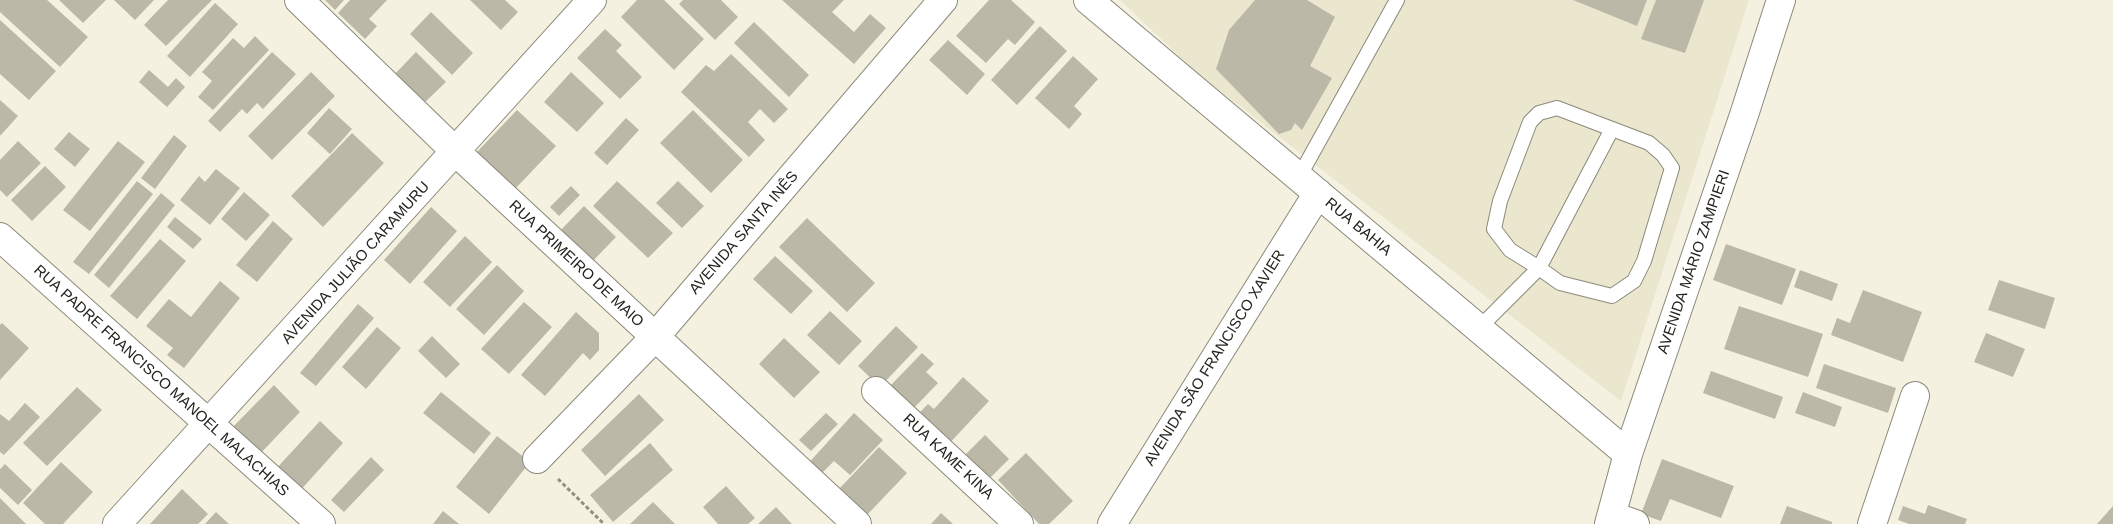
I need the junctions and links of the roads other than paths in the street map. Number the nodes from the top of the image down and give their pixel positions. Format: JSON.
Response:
{"nodes":[{"id":1,"x":299,"y":0,"type":"edge"},
{"id":2,"x":592,"y":0,"type":"edge"},
{"id":3,"x":943,"y":0,"type":"edge"},
{"id":4,"x":1088,"y":0,"type":"edge"},
{"id":5,"x":1398,"y":0,"type":"edge"},
{"id":6,"x":1781,"y":0,"type":"edge"},
{"id":7,"x":1612,"y":129,"type":"junction"},
{"id":8,"x":456,"y":152,"type":"junction"},
{"id":9,"x":1308,"y":185,"type":"junction"},
{"id":10,"x":0,"y":237,"type":"edge"},
{"id":11,"x":1539,"y":268,"type":"junction"},
{"id":12,"x":1479,"y":328,"type":"junction"},
{"id":13,"x":654,"y":338,"type":"junction"},
{"id":14,"x":876,"y":390,"type":"dead end"},
{"id":15,"x":1915,"y":396,"type":"dead end"},
{"id":16,"x":209,"y":424,"type":"junction"},
{"id":17,"x":1628,"y":454,"type":"junction"},
{"id":18,"x":537,"y":459,"type":"road end"},
{"id":19,"x":1618,"y":521,"type":"edge"},
{"id":20,"x":117,"y":524,"type":"edge"},
{"id":21,"x":321,"y":524,"type":"edge"},
{"id":22,"x":857,"y":524,"type":"edge"},
{"id":23,"x":1019,"y":524,"type":"edge"},
{"id":24,"x":1112,"y":524,"type":"edge"},
{"id":25,"x":1872,"y":524,"type":"edge"}],
"edges":[{"from":1,"to":8,"type":"street","name":"RUA PRIMEIRO DE MAIO"},
{"from":2,"to":8,"type":"street","name":"AVENIDA JULIÃO CARAMURU"},
{"from":3,"to":13,"type":"street","name":"AVENIDA SANTA INÊS"},
{"from":4,"to":9,"type":"street","name":"RUA BAHIA"},
{"from":5,"to":9,"type":"lane"},
{"from":6,"to":17,"type":"street","name":"AVENIDA MÁRIO ZAMPIERI"},
{"from":7,"to":11,"type":"lane"},
{"from":7,"to":11,"type":"lane"},
{"from":7,"to":11,"type":"lane"},
{"from":8,"to":13,"type":"street","name":"RUA PRIMEIRO DE MAIO"},
{"from":8,"to":16,"type":"street","name":"AVENIDA JULIÃO CARAMURU"},
{"from":9,"to":12,"type":"street","name":"RUA BAHIA"},
{"from":9,"to":24,"type":"street","name":"AVENIDA SÃO FRANCISCO XAVIER"},
{"from":10,"to":16,"type":"street","name":"RUA PADRE FRANCISCO MANOEL MALACHIAS"},
{"from":11,"to":12,"type":"lane"},
{"from":12,"to":17,"type":"street","name":"RUA BAHIA"},
{"from":13,"to":18,"type":"street","name":"AVENIDA SANTA INÊS"},
{"from":13,"to":22,"type":"street","name":"RUA PRIMEIRO DE MAIO"},
{"from":14,"to":23,"type":"street","name":"RUA KAME KINA"},
{"from":15,"to":25,"type":"street"},
{"from":16,"to":20,"type":"street","name":"AVENIDA JULIÃO CARAMURU"},
{"from":16,"to":21,"type":"street","name":"RUA PADRE FRANCISCO MANOEL MALACHIAS"},
{"from":17,"to":19,"type":"street","name":"AVENIDA MÁRIO ZAMPIERI"}]}
